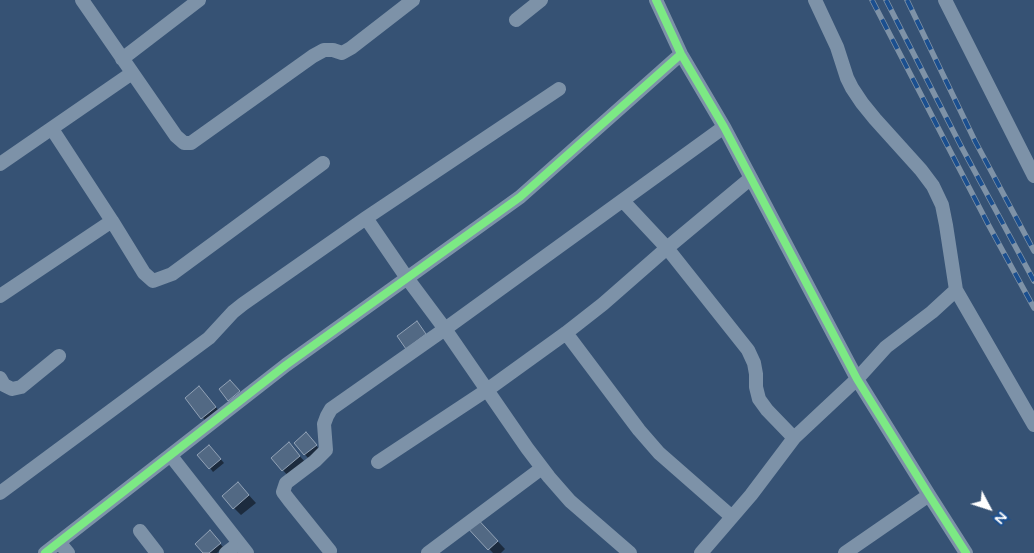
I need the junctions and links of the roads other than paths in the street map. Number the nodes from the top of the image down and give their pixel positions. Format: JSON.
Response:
{"nodes":[{"id":1,"x":83,"y":0,"type":"edge"},
{"id":2,"x":199,"y":0,"type":"edge"},
{"id":3,"x":413,"y":0,"type":"edge"},
{"id":4,"x":541,"y":0,"type":"edge"},
{"id":5,"x":656,"y":0,"type":"edge"},
{"id":6,"x":815,"y":0,"type":"edge"},
{"id":7,"x":945,"y":0,"type":"edge"},
{"id":8,"x":516,"y":20,"type":"dead end"},
{"id":9,"x":681,"y":54,"type":"junction"},
{"id":10,"x":122,"y":59,"type":"junction"},
{"id":11,"x":132,"y":73,"type":"junction"},
{"id":12,"x":559,"y":89,"type":"dead end"},
{"id":13,"x":724,"y":127,"type":"junction"},
{"id":14,"x":52,"y":129,"type":"junction"},
{"id":15,"x":323,"y":163,"type":"dead end"},
{"id":16,"x":0,"y":164,"type":"edge"},
{"id":17,"x":1034,"y":176,"type":"edge"},
{"id":18,"x":751,"y":178,"type":"junction"},
{"id":19,"x":623,"y":201,"type":"junction"},
{"id":20,"x":366,"y":218,"type":"junction"},
{"id":21,"x":112,"y":222,"type":"junction"},
{"id":22,"x":667,"y":248,"type":"junction"},
{"id":23,"x":407,"y":278,"type":"junction"},
{"id":24,"x":956,"y":290,"type":"junction"},
{"id":25,"x":0,"y":296,"type":"edge"},
{"id":26,"x":445,"y":329,"type":"junction"},
{"id":27,"x":566,"y":333,"type":"junction"},
{"id":28,"x":59,"y":356,"type":"dead end"},
{"id":29,"x":0,"y":378,"type":"edge"},
{"id":30,"x":857,"y":379,"type":"junction"},
{"id":31,"x":487,"y":390,"type":"junction"},
{"id":32,"x":1034,"y":426,"type":"edge"},
{"id":33,"x":794,"y":438,"type":"junction"},
{"id":34,"x":170,"y":456,"type":"junction"},
{"id":35,"x":378,"y":462,"type":"dead end"},
{"id":36,"x":542,"y":468,"type":"junction"},
{"id":37,"x":0,"y":493,"type":"edge"},
{"id":38,"x":929,"y":495,"type":"junction"},
{"id":39,"x":732,"y":517,"type":"junction"},
{"id":40,"x":140,"y":531,"type":"dead end"},
{"id":41,"x":63,"y":548,"type":"edge"},
{"id":42,"x":243,"y":548,"type":"edge"},
{"id":43,"x":330,"y":551,"type":"dead end"},
{"id":44,"x":622,"y":551,"type":"edge"},
{"id":45,"x":45,"y":553,"type":"edge"},
{"id":46,"x":158,"y":553,"type":"edge"},
{"id":47,"x":226,"y":553,"type":"edge"},
{"id":48,"x":428,"y":553,"type":"edge"},
{"id":49,"x":701,"y":553,"type":"edge"},
{"id":50,"x":845,"y":553,"type":"edge"},
{"id":51,"x":966,"y":553,"type":"edge"}],
"edges":[{"from":1,"to":10,"type":"street"},
{"from":2,"to":10,"type":"street"},
{"from":3,"to":11,"type":"street"},
{"from":4,"to":8,"type":"street"},
{"from":5,"to":9,"type":"street"},
{"from":6,"to":24,"type":"street"},
{"from":7,"to":17,"type":"street"},
{"from":9,"to":13,"type":"street"},
{"from":9,"to":23,"type":"street"},
{"from":10,"to":11,"type":"street"},
{"from":11,"to":14,"type":"street"},
{"from":12,"to":20,"type":"street"},
{"from":13,"to":18,"type":"street"},
{"from":13,"to":19,"type":"street"},
{"from":14,"to":16,"type":"street"},
{"from":14,"to":21,"type":"street"},
{"from":15,"to":21,"type":"street"},
{"from":18,"to":22,"type":"street"},
{"from":18,"to":30,"type":"street"},
{"from":19,"to":22,"type":"street"},
{"from":19,"to":26,"type":"street"},
{"from":20,"to":23,"type":"street"},
{"from":20,"to":37,"type":"street"},
{"from":21,"to":25,"type":"street"},
{"from":22,"to":27,"type":"street"},
{"from":22,"to":33,"type":"street"},
{"from":23,"to":26,"type":"street"},
{"from":23,"to":34,"type":"street"},
{"from":24,"to":30,"type":"street"},
{"from":24,"to":32,"type":"street"},
{"from":26,"to":31,"type":"street"},
{"from":26,"to":43,"type":"street"},
{"from":27,"to":31,"type":"street"},
{"from":27,"to":39,"type":"street"},
{"from":28,"to":29,"type":"street"},
{"from":30,"to":33,"type":"street"},
{"from":30,"to":38,"type":"street"},
{"from":31,"to":35,"type":"street"},
{"from":31,"to":36,"type":"street"},
{"from":33,"to":39,"type":"street"},
{"from":34,"to":41,"type":"street"},
{"from":34,"to":42,"type":"street"},
{"from":36,"to":44,"type":"street"},
{"from":36,"to":48,"type":"street"},
{"from":38,"to":50,"type":"street"},
{"from":38,"to":51,"type":"street"},
{"from":39,"to":49,"type":"street"},
{"from":40,"to":46,"type":"street"},
{"from":41,"to":45,"type":"street"},
{"from":42,"to":47,"type":"street"}]}
